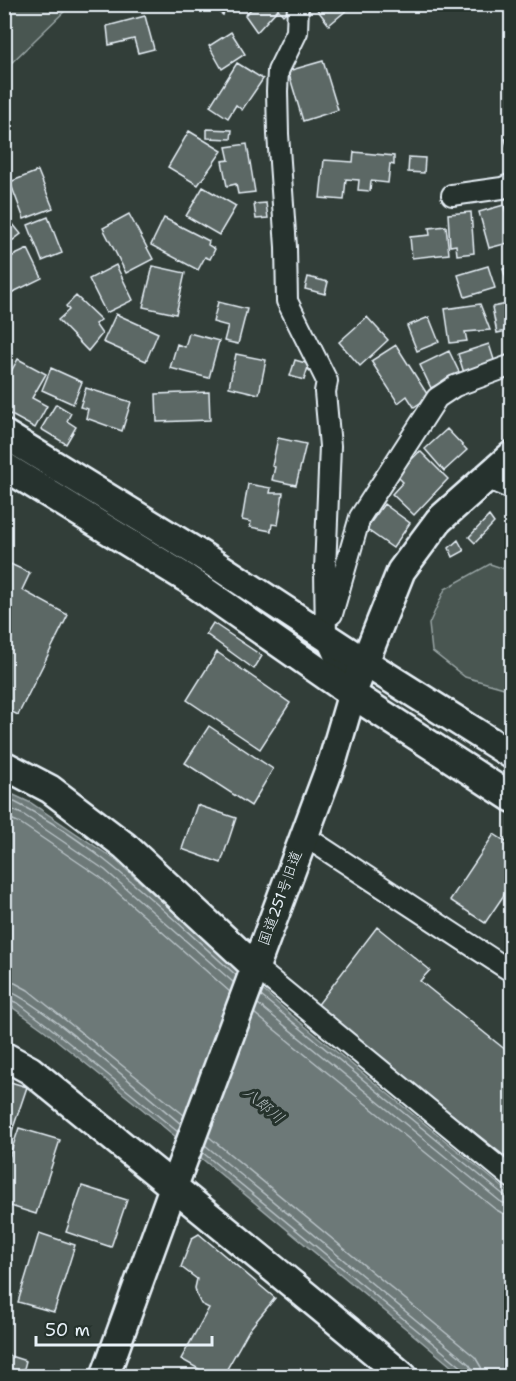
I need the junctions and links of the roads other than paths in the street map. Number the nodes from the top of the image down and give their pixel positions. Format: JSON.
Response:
{"nodes":[{"id":1,"x":298,"y":4,"type":"edge"},
{"id":2,"x":512,"y":184,"type":"edge"},
{"id":3,"x":452,"y":195,"type":"dead end"},
{"id":4,"x":512,"y":365,"type":"edge"},
{"id":5,"x":4,"y":434,"type":"edge"},
{"id":6,"x":512,"y":455,"type":"edge"},
{"id":7,"x":4,"y":466,"type":"edge"},
{"id":8,"x":486,"y":478,"type":"junction"},
{"id":9,"x":512,"y":489,"type":"edge"},
{"id":10,"x":326,"y":637,"type":"junction"},
{"id":11,"x":366,"y":663,"type":"junction"},
{"id":12,"x":352,"y":694,"type":"junction"},
{"id":13,"x":505,"y":744,"type":"edge"},
{"id":14,"x":4,"y":765,"type":"edge"},
{"id":15,"x":512,"y":798,"type":"edge"},
{"id":16,"x":303,"y":835,"type":"junction"},
{"id":17,"x":253,"y":972,"type":"junction"},
{"id":18,"x":512,"y":972,"type":"edge"},
{"id":19,"x":4,"y":1056,"type":"edge"},
{"id":20,"x":177,"y":1177,"type":"junction"},
{"id":21,"x":512,"y":1178,"type":"edge"},
{"id":22,"x":105,"y":1377,"type":"edge"},
{"id":23,"x":403,"y":1377,"type":"edge"}],
"edges":[{"from":1,"to":10,"type":"street"},
{"from":2,"to":3,"type":"street"},
{"from":4,"to":10,"type":"street"},
{"from":5,"to":10,"type":"street"},
{"from":6,"to":8,"type":"street","name":"国道251号旧道"},
{"from":7,"to":12,"type":"street"},
{"from":8,"to":9,"type":"street"},
{"from":8,"to":11,"type":"street","name":"国道251号旧道"},
{"from":10,"to":11,"type":"street"},
{"from":10,"to":12,"type":"street"},
{"from":11,"to":12,"type":"street","name":"国道251号旧道"},
{"from":11,"to":13,"type":"street"},
{"from":12,"to":15,"type":"street"},
{"from":12,"to":16,"type":"street","name":"国道251号旧道"},
{"from":14,"to":17,"type":"street"},
{"from":16,"to":17,"type":"street","name":"国道251号旧道"},
{"from":16,"to":18,"type":"street"},
{"from":17,"to":20,"type":"street","name":"国道251号旧道"},
{"from":17,"to":21,"type":"street"},
{"from":19,"to":20,"type":"street"},
{"from":20,"to":22,"type":"street","name":"国道251号旧道"},
{"from":20,"to":23,"type":"street"}]}
